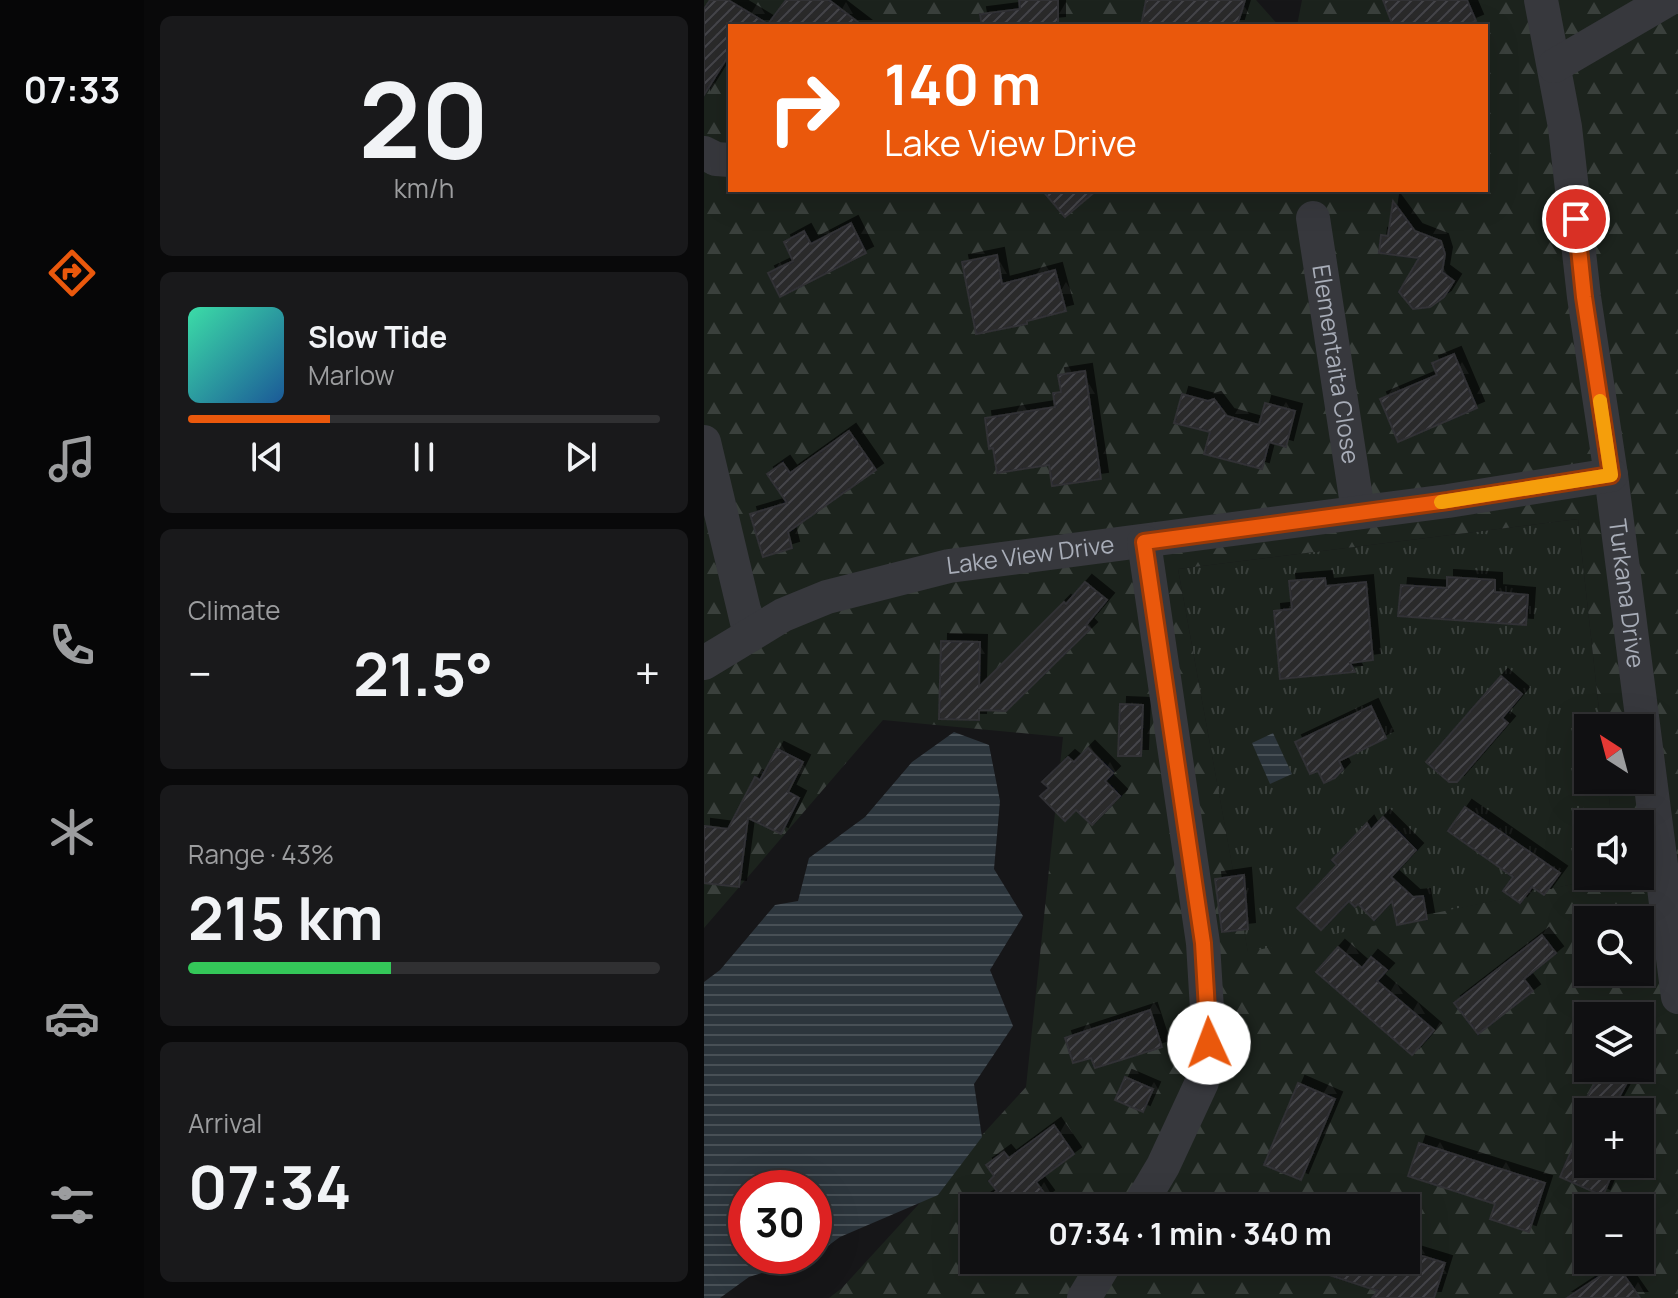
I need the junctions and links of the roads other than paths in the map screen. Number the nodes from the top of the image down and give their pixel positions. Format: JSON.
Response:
{"nodes":[{"id":1,"x":1541,"y":0,"type":"edge"},
{"id":2,"x":1667,"y":0,"type":"edge"},
{"id":3,"x":1554,"y":66,"type":"junction"},
{"id":4,"x":704,"y":153,"type":"edge"},
{"id":5,"x":728,"y":160,"type":"edge"},
{"id":6,"x":1313,"y":218,"type":"dead end"},
{"id":7,"x":704,"y":442,"type":"edge"},
{"id":8,"x":1611,"y":475,"type":"junction"},
{"id":9,"x":1358,"y":511,"type":"junction"},
{"id":10,"x":1144,"y":542,"type":"junction"},
{"id":11,"x":750,"y":635,"type":"junction"},
{"id":12,"x":704,"y":663,"type":"edge"},
{"id":13,"x":1670,"y":868,"type":"edge"},
{"id":14,"x":1678,"y":997,"type":"edge"},
{"id":15,"x":1146,"y":1194,"type":"edge"}],
"edges":[{"from":1,"to":3,"type":"street","name":"Turkana Drive"},
{"from":2,"to":3,"type":"street"},
{"from":3,"to":8,"type":"street","name":"Turkana Drive"},
{"from":4,"to":5,"type":"street"},
{"from":6,"to":9,"type":"street","name":"Elementaita Close"},
{"from":7,"to":11,"type":"street"},
{"from":8,"to":9,"type":"street","name":"Lake View Drive"},
{"from":8,"to":13,"type":"street","name":"Turkana Drive"},
{"from":9,"to":10,"type":"street","name":"Lake View Drive"},
{"from":10,"to":11,"type":"street","name":"Lake View Drive"},
{"from":10,"to":15,"type":"street"},
{"from":11,"to":12,"type":"street","name":"Lake View Drive"},
{"from":13,"to":14,"type":"street","name":"Turkana Drive"}]}
